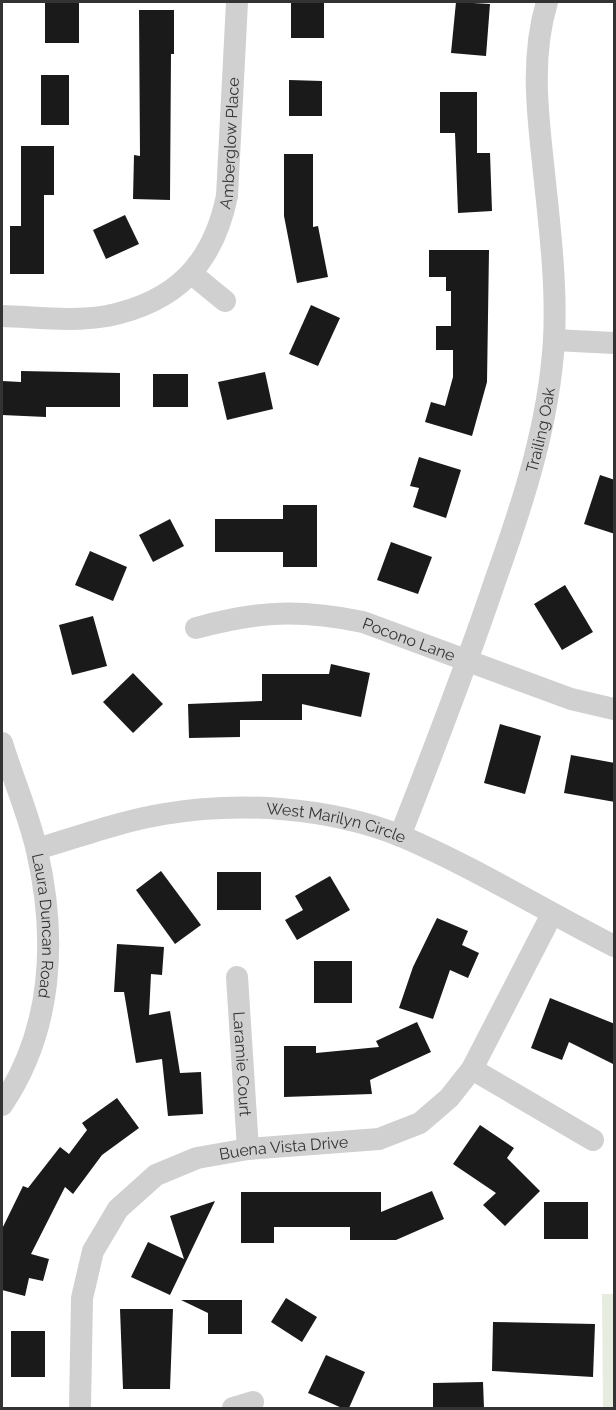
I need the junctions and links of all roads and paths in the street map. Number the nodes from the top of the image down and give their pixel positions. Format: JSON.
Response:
{"nodes":[{"id":1,"x":237,"y":2,"type":"edge"},
{"id":2,"x":547,"y":2,"type":"edge"},
{"id":3,"x":192,"y":274,"type":"junction"},
{"id":4,"x":225,"y":301,"type":"dead end"},
{"id":5,"x":2,"y":316,"type":"edge"},
{"id":6,"x":554,"y":340,"type":"junction"},
{"id":7,"x":615,"y":343,"type":"edge"},
{"id":8,"x":196,"y":628,"type":"dead end"},
{"id":9,"x":468,"y":659,"type":"junction"},
{"id":10,"x":615,"y":709,"type":"edge"},
{"id":11,"x":2,"y":743,"type":"edge"},
{"id":12,"x":400,"y":836,"type":"junction"},
{"id":13,"x":37,"y":849,"type":"junction"},
{"id":14,"x":552,"y":914,"type":"junction"},
{"id":15,"x":615,"y":946,"type":"edge"},
{"id":16,"x":237,"y":977,"type":"dead end"},
{"id":17,"x":472,"y":1069,"type":"junction"},
{"id":18,"x":2,"y":1105,"type":"edge"},
{"id":19,"x":593,"y":1140,"type":"dead end"},
{"id":20,"x":248,"y":1149,"type":"junction"},
{"id":21,"x":80,"y":1408,"type":"edge"}],
"edges":[{"from":1,"to":3,"type":"street","name":"Amberglow Place"},
{"from":2,"to":6,"type":"street","name":"Trailing Oak"},
{"from":3,"to":4,"type":"street"},
{"from":3,"to":5,"type":"street","name":"Amberglow Place"},
{"from":6,"to":7,"type":"street"},
{"from":6,"to":9,"type":"street","name":"Trailing Oak"},
{"from":8,"to":9,"type":"street","name":"Pocono Lane"},
{"from":9,"to":10,"type":"street","name":"Pocono Lane"},
{"from":9,"to":12,"type":"street","name":"Trailing Oak"},
{"from":11,"to":13,"type":"street","name":"Laura Duncan Road"},
{"from":12,"to":13,"type":"street","name":"West Marilyn Circle"},
{"from":12,"to":14,"type":"street","name":"West Marilyn Circle"},
{"from":13,"to":18,"type":"street","name":"Laura Duncan Road"},
{"from":14,"to":15,"type":"street","name":"West Marilyn Circle"},
{"from":14,"to":17,"type":"street","name":"Buena Vista Drive"},
{"from":16,"to":20,"type":"street","name":"Laramie Court"},
{"from":17,"to":19,"type":"street"},
{"from":17,"to":20,"type":"street","name":"Buena Vista Drive"},
{"from":20,"to":21,"type":"street","name":"Buena Vista Drive"}]}
